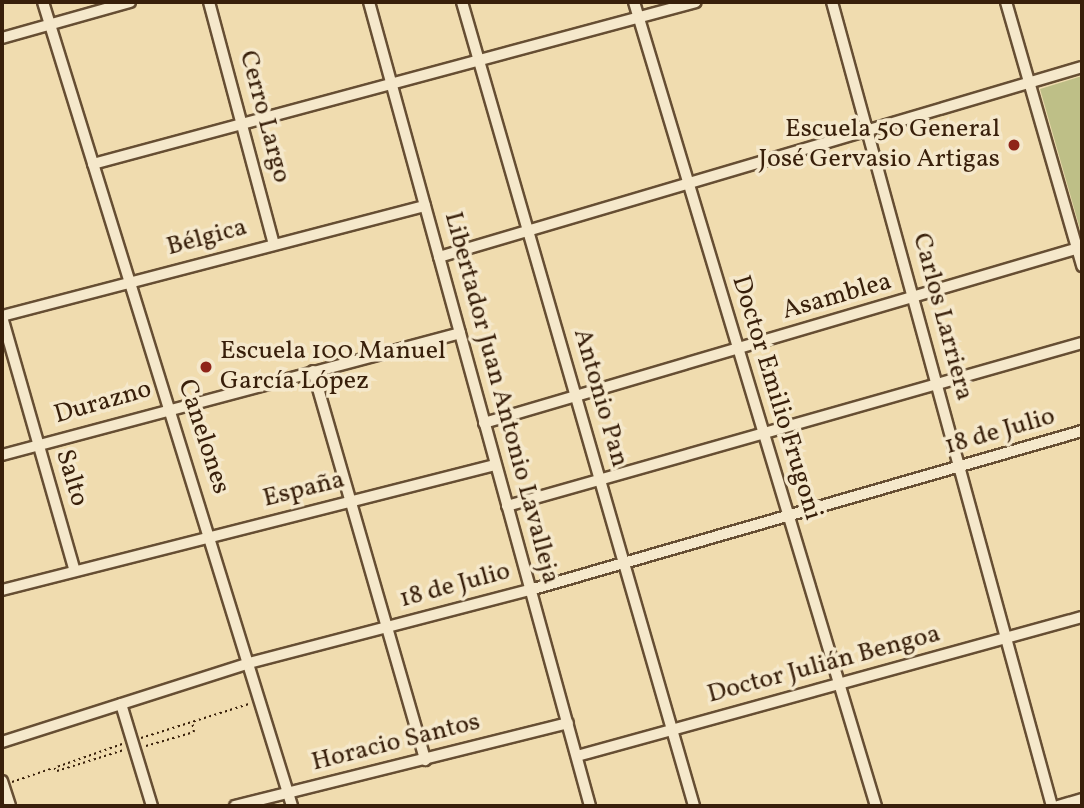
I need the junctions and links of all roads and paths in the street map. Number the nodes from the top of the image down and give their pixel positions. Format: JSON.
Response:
{"nodes":[{"id":1,"x":43,"y":2,"type":"edge"},
{"id":2,"x":130,"y":2,"type":"edge"},
{"id":3,"x":209,"y":2,"type":"edge"},
{"id":4,"x":369,"y":2,"type":"edge"},
{"id":5,"x":462,"y":2,"type":"edge"},
{"id":6,"x":634,"y":2,"type":"edge"},
{"id":7,"x":696,"y":2,"type":"edge"},
{"id":8,"x":832,"y":2,"type":"edge"},
{"id":9,"x":1006,"y":2,"type":"edge"},
{"id":10,"x":639,"y":18,"type":"junction"},
{"id":11,"x":50,"y":24,"type":"junction"},
{"id":12,"x":2,"y":38,"type":"edge"},
{"id":13,"x":478,"y":60,"type":"junction"},
{"id":14,"x":1082,"y":67,"type":"edge"},
{"id":15,"x":1030,"y":83,"type":"junction"},
{"id":16,"x":391,"y":85,"type":"junction"},
{"id":17,"x":242,"y":125,"type":"junction"},
{"id":18,"x":869,"y":132,"type":"junction"},
{"id":19,"x":93,"y":164,"type":"junction"},
{"id":20,"x":690,"y":185,"type":"junction"},
{"id":21,"x":425,"y":206,"type":"junction"},
{"id":22,"x":529,"y":232,"type":"junction"},
{"id":23,"x":274,"y":244,"type":"junction"},
{"id":24,"x":1080,"y":248,"type":"edge"},
{"id":25,"x":439,"y":257,"type":"junction"},
{"id":26,"x":1082,"y":265,"type":"edge"},
{"id":27,"x":131,"y":282,"type":"junction"},
{"id":28,"x":913,"y":298,"type":"junction"},
{"id":29,"x":2,"y":317,"type":"edge"},
{"id":30,"x":460,"y":333,"type":"junction"},
{"id":31,"x":1082,"y":343,"type":"edge"},
{"id":32,"x":738,"y":350,"type":"junction"},
{"id":33,"x":313,"y":371,"type":"junction"},
{"id":34,"x":937,"y":384,"type":"junction"},
{"id":35,"x":577,"y":398,"type":"junction"},
{"id":36,"x":169,"y":408,"type":"junction"},
{"id":37,"x":484,"y":423,"type":"junction"},
{"id":38,"x":1082,"y":431,"type":"edge"},
{"id":39,"x":763,"y":436,"type":"junction"},
{"id":40,"x":38,"y":446,"type":"junction"},
{"id":41,"x":2,"y":455,"type":"edge"},
{"id":42,"x":495,"y":465,"type":"junction"},
{"id":43,"x":960,"y":467,"type":"junction"},
{"id":44,"x":601,"y":482,"type":"junction"},
{"id":45,"x":352,"y":501,"type":"junction"},
{"id":46,"x":507,"y":506,"type":"junction"},
{"id":47,"x":787,"y":516,"type":"junction"},
{"id":48,"x":210,"y":537,"type":"junction"},
{"id":49,"x":623,"y":563,"type":"junction"},
{"id":50,"x":75,"y":571,"type":"junction"},
{"id":51,"x":2,"y":590,"type":"edge"},
{"id":52,"x":530,"y":590,"type":"junction"},
{"id":53,"x":1082,"y":617,"type":"edge"},
{"id":54,"x":388,"y":627,"type":"junction"},
{"id":55,"x":1007,"y":638,"type":"junction"},
{"id":56,"x":250,"y":663,"type":"junction"},
{"id":57,"x":840,"y":685,"type":"junction"},
{"id":58,"x":260,"y":701,"type":"junction"},
{"id":59,"x":121,"y":704,"type":"junction"},
{"id":60,"x":192,"y":722,"type":"junction"},
{"id":61,"x":568,"y":723,"type":"junction"},
{"id":62,"x":672,"y":730,"type":"junction"},
{"id":63,"x":2,"y":741,"type":"edge"},
{"id":64,"x":133,"y":745,"type":"junction"},
{"id":65,"x":577,"y":756,"type":"junction"},
{"id":66,"x":425,"y":760,"type":"junction"},
{"id":67,"x":54,"y":768,"type":"junction"},
{"id":68,"x":2,"y":783,"type":"edge"},
{"id":69,"x":288,"y":793,"type":"junction"},
{"id":70,"x":1082,"y":799,"type":"edge"},
{"id":71,"x":10,"y":806,"type":"edge"},
{"id":72,"x":152,"y":806,"type":"edge"},
{"id":73,"x":235,"y":806,"type":"edge"},
{"id":74,"x":292,"y":806,"type":"edge"},
{"id":75,"x":590,"y":806,"type":"edge"},
{"id":76,"x":694,"y":806,"type":"edge"},
{"id":77,"x":876,"y":806,"type":"edge"},
{"id":78,"x":1052,"y":806,"type":"edge"},
{"id":79,"x":1058,"y":806,"type":"edge"}],
"edges":[{"from":1,"to":11,"type":"street","name":"Canelones"},
{"from":2,"to":11,"type":"street"},
{"from":3,"to":17,"type":"street","name":"Cerro Largo"},
{"from":4,"to":16,"type":"street","name":"Libertador Juan Antonio Lavalleja"},
{"from":5,"to":13,"type":"street","name":"Antonio Pan"},
{"from":6,"to":10,"type":"street","name":"Doctor Emilio Frugoni"},
{"from":7,"to":10,"type":"street"},
{"from":8,"to":18,"type":"street","name":"Carlos Larriera"},
{"from":9,"to":15,"type":"street"},
{"from":10,"to":13,"type":"street"},
{"from":10,"to":20,"type":"street","name":"Doctor Emilio Frugoni"},
{"from":11,"to":12,"type":"street"},
{"from":11,"to":19,"type":"street","name":"Canelones"},
{"from":13,"to":16,"type":"street"},
{"from":13,"to":22,"type":"street","name":"Antonio Pan"},
{"from":14,"to":15,"type":"street"},
{"from":15,"to":18,"type":"street"},
{"from":15,"to":24,"type":"street"},
{"from":16,"to":17,"type":"street"},
{"from":16,"to":21,"type":"street","name":"Libertador Juan Antonio Lavalleja"},
{"from":17,"to":19,"type":"street"},
{"from":17,"to":23,"type":"street","name":"Cerro Largo"},
{"from":18,"to":20,"type":"street"},
{"from":18,"to":28,"type":"street","name":"Carlos Larriera"},
{"from":19,"to":27,"type":"street","name":"Canelones"},
{"from":20,"to":22,"type":"street"},
{"from":20,"to":32,"type":"street","name":"Doctor Emilio Frugoni"},
{"from":21,"to":23,"type":"street","name":"Bélgica"},
{"from":21,"to":25,"type":"street","name":"Libertador Juan Antonio Lavalleja"},
{"from":22,"to":25,"type":"street"},
{"from":22,"to":35,"type":"street","name":"Antonio Pan"},
{"from":23,"to":27,"type":"street","name":"Bélgica"},
{"from":24,"to":26,"type":"street"},
{"from":24,"to":28,"type":"street","name":"Asamblea"},
{"from":25,"to":30,"type":"street","name":"Libertador Juan Antonio Lavalleja"},
{"from":27,"to":29,"type":"street","name":"Bélgica"},
{"from":27,"to":36,"type":"street","name":"Canelones"},
{"from":28,"to":32,"type":"street","name":"Asamblea"},
{"from":28,"to":34,"type":"street","name":"Carlos Larriera"},
{"from":29,"to":40,"type":"street","name":"Salto"},
{"from":30,"to":33,"type":"street","name":"Durazno"},
{"from":30,"to":37,"type":"street","name":"Libertador Juan Antonio Lavalleja"},
{"from":31,"to":34,"type":"street"},
{"from":32,"to":35,"type":"street","name":"Asamblea"},
{"from":32,"to":39,"type":"street","name":"Doctor Emilio Frugoni"},
{"from":33,"to":36,"type":"street","name":"Durazno"},
{"from":33,"to":45,"type":"street"},
{"from":34,"to":39,"type":"street"},
{"from":34,"to":43,"type":"street","name":"Carlos Larriera"},
{"from":35,"to":37,"type":"street","name":"Asamblea"},
{"from":35,"to":44,"type":"street","name":"Antonio Pan"},
{"from":36,"to":40,"type":"street","name":"Durazno"},
{"from":36,"to":48,"type":"street","name":"Canelones"},
{"from":37,"to":42,"type":"street","name":"Libertador Juan Antonio Lavalleja"},
{"from":38,"to":43,"type":"street","name":"18 de Julio"},
{"from":39,"to":44,"type":"street"},
{"from":39,"to":47,"type":"street","name":"Doctor Emilio Frugoni"},
{"from":40,"to":41,"type":"street","name":"Durazno"},
{"from":40,"to":50,"type":"street","name":"Salto"},
{"from":42,"to":45,"type":"street","name":"España"},
{"from":42,"to":46,"type":"street","name":"Libertador Juan Antonio Lavalleja"},
{"from":43,"to":47,"type":"street","name":"18 de Julio"},
{"from":43,"to":55,"type":"street","name":"Carlos Larriera"},
{"from":44,"to":46,"type":"street"},
{"from":44,"to":49,"type":"street","name":"Antonio Pan"},
{"from":45,"to":48,"type":"street","name":"España"},
{"from":45,"to":54,"type":"street"},
{"from":46,"to":52,"type":"street","name":"Libertador Juan Antonio Lavalleja"},
{"from":47,"to":49,"type":"street","name":"18 de Julio"},
{"from":47,"to":57,"type":"street","name":"Doctor Emilio Frugoni"},
{"from":48,"to":50,"type":"street","name":"España"},
{"from":48,"to":56,"type":"street","name":"Canelones"},
{"from":49,"to":52,"type":"street","name":"18 de Julio"},
{"from":49,"to":62,"type":"street","name":"Antonio Pan"},
{"from":50,"to":51,"type":"street","name":"España"},
{"from":52,"to":54,"type":"street","name":"18 de Julio"},
{"from":52,"to":61,"type":"street","name":"Libertador Juan Antonio Lavalleja"},
{"from":53,"to":55,"type":"street","name":"Doctor Julián Bengoa"},
{"from":54,"to":56,"type":"street","name":"18 de Julio"},
{"from":54,"to":66,"type":"street"},
{"from":55,"to":57,"type":"street","name":"Doctor Julián Bengoa"},
{"from":55,"to":78,"type":"street","name":"Carlos Larriera"},
{"from":56,"to":58,"type":"street","name":"Canelones"},
{"from":56,"to":59,"type":"street","name":"18 de Julio"},
{"from":57,"to":62,"type":"street","name":"Doctor Julián Bengoa"},
{"from":57,"to":77,"type":"street","name":"Doctor Emilio Frugoni"},
{"from":58,"to":60,"type":"path"},
{"from":58,"to":69,"type":"street","name":"Canelones"},
{"from":59,"to":63,"type":"street","name":"18 de Julio"},
{"from":59,"to":64,"type":"street"},
{"from":60,"to":64,"type":"path"},
{"from":60,"to":64,"type":"path"},
{"from":61,"to":65,"type":"street","name":"Libertador Juan Antonio Lavalleja"},
{"from":61,"to":66,"type":"street","name":"Horacio Santos"},
{"from":62,"to":65,"type":"street","name":"Doctor Julián Bengoa"},
{"from":62,"to":76,"type":"street","name":"Antonio Pan"},
{"from":64,"to":67,"type":"path"},
{"from":64,"to":67,"type":"path"},
{"from":64,"to":72,"type":"street"},
{"from":65,"to":75,"type":"street","name":"Libertador Juan Antonio Lavalleja"},
{"from":66,"to":69,"type":"street","name":"Horacio Santos"},
{"from":67,"to":68,"type":"path"},
{"from":68,"to":71,"type":"street"},
{"from":69,"to":73,"type":"street","name":"Horacio Santos"},
{"from":69,"to":74,"type":"street","name":"Canelones"},
{"from":70,"to":79,"type":"street"}]}
